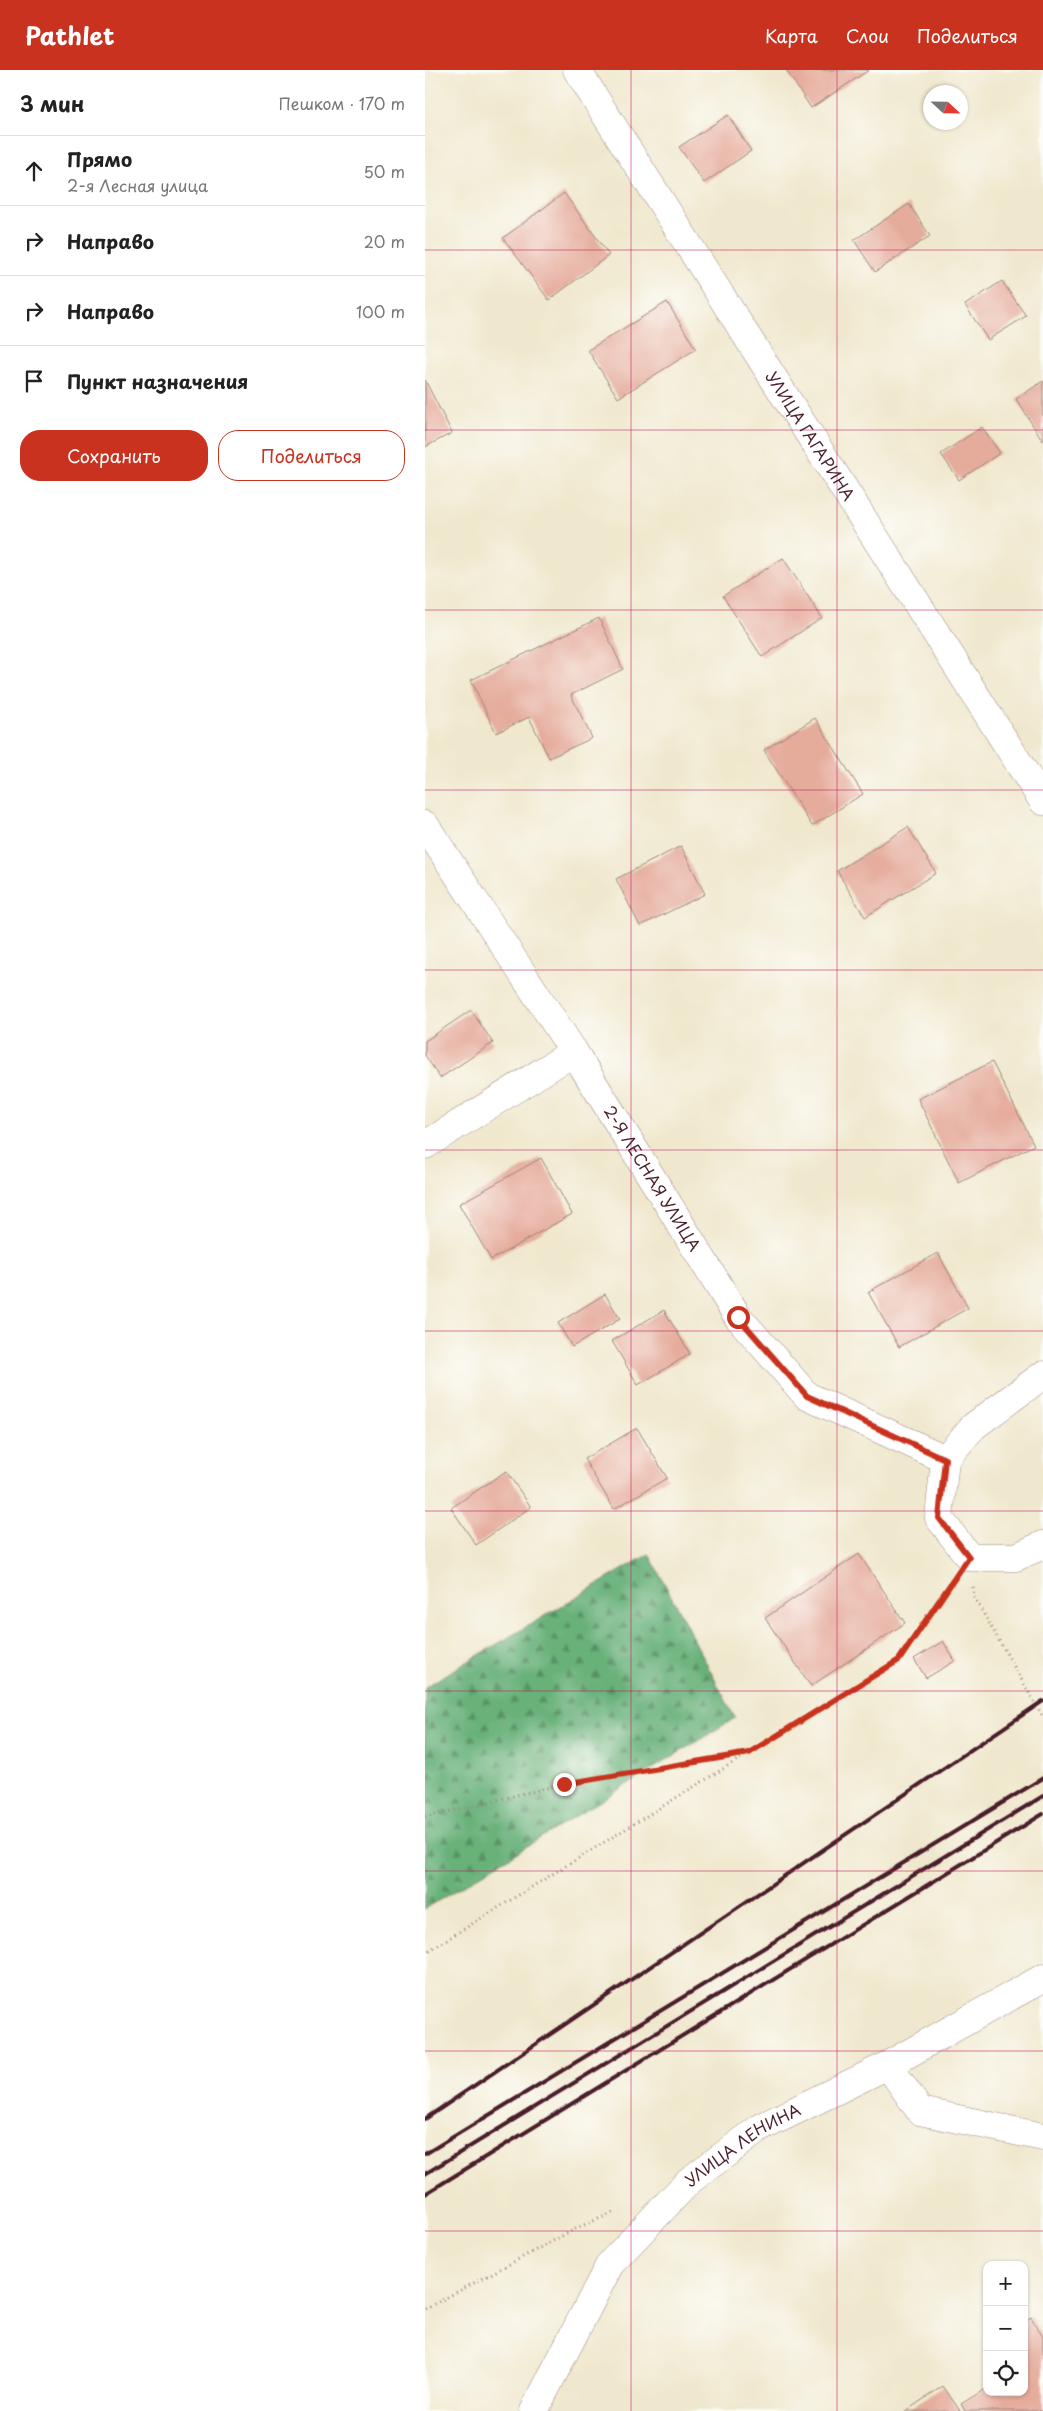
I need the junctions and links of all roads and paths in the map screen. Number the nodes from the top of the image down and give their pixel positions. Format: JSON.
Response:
{"nodes":[{"id":1,"x":577,"y":70,"type":"edge"},
{"id":2,"x":1043,"y":801,"type":"edge"},
{"id":3,"x":425,"y":826,"type":"edge"},
{"id":4,"x":574,"y":1052,"type":"junction"},
{"id":5,"x":425,"y":1145,"type":"edge"},
{"id":6,"x":1043,"y":1375,"type":"edge"},
{"id":7,"x":945,"y":1459,"type":"junction"},
{"id":8,"x":1043,"y":1545,"type":"edge"},
{"id":9,"x":969,"y":1557,"type":"junction"},
{"id":10,"x":1043,"y":1716,"type":"edge"},
{"id":11,"x":749,"y":1753,"type":"junction"},
{"id":12,"x":425,"y":1817,"type":"edge"},
{"id":13,"x":425,"y":1953,"type":"edge"},
{"id":14,"x":1043,"y":1978,"type":"edge"},
{"id":15,"x":888,"y":2065,"type":"junction"},
{"id":16,"x":1043,"y":2136,"type":"edge"},
{"id":17,"x":616,"y":2212,"type":"dead end"},
{"id":18,"x":425,"y":2309,"type":"edge"},
{"id":19,"x":534,"y":2411,"type":"edge"}],
"edges":[{"from":1,"to":2,"type":"street","name":"УЛИЦА ГАГАРИНА"},
{"from":3,"to":4,"type":"street","name":"2-Я ЛЕСНАЯ УЛИЦА"},
{"from":4,"to":5,"type":"street"},
{"from":4,"to":7,"type":"street","name":"2-Я ЛЕСНАЯ УЛИЦА"},
{"from":6,"to":7,"type":"street"},
{"from":7,"to":9,"type":"street"},
{"from":8,"to":9,"type":"street"},
{"from":9,"to":10,"type":"path"},
{"from":9,"to":11,"type":"path"},
{"from":11,"to":12,"type":"path"},
{"from":11,"to":13,"type":"path"},
{"from":14,"to":15,"type":"street","name":"УЛИЦА ЛЕНИНА"},
{"from":15,"to":16,"type":"street"},
{"from":15,"to":19,"type":"street","name":"УЛИЦА ЛЕНИНА"},
{"from":17,"to":18,"type":"path"}]}
